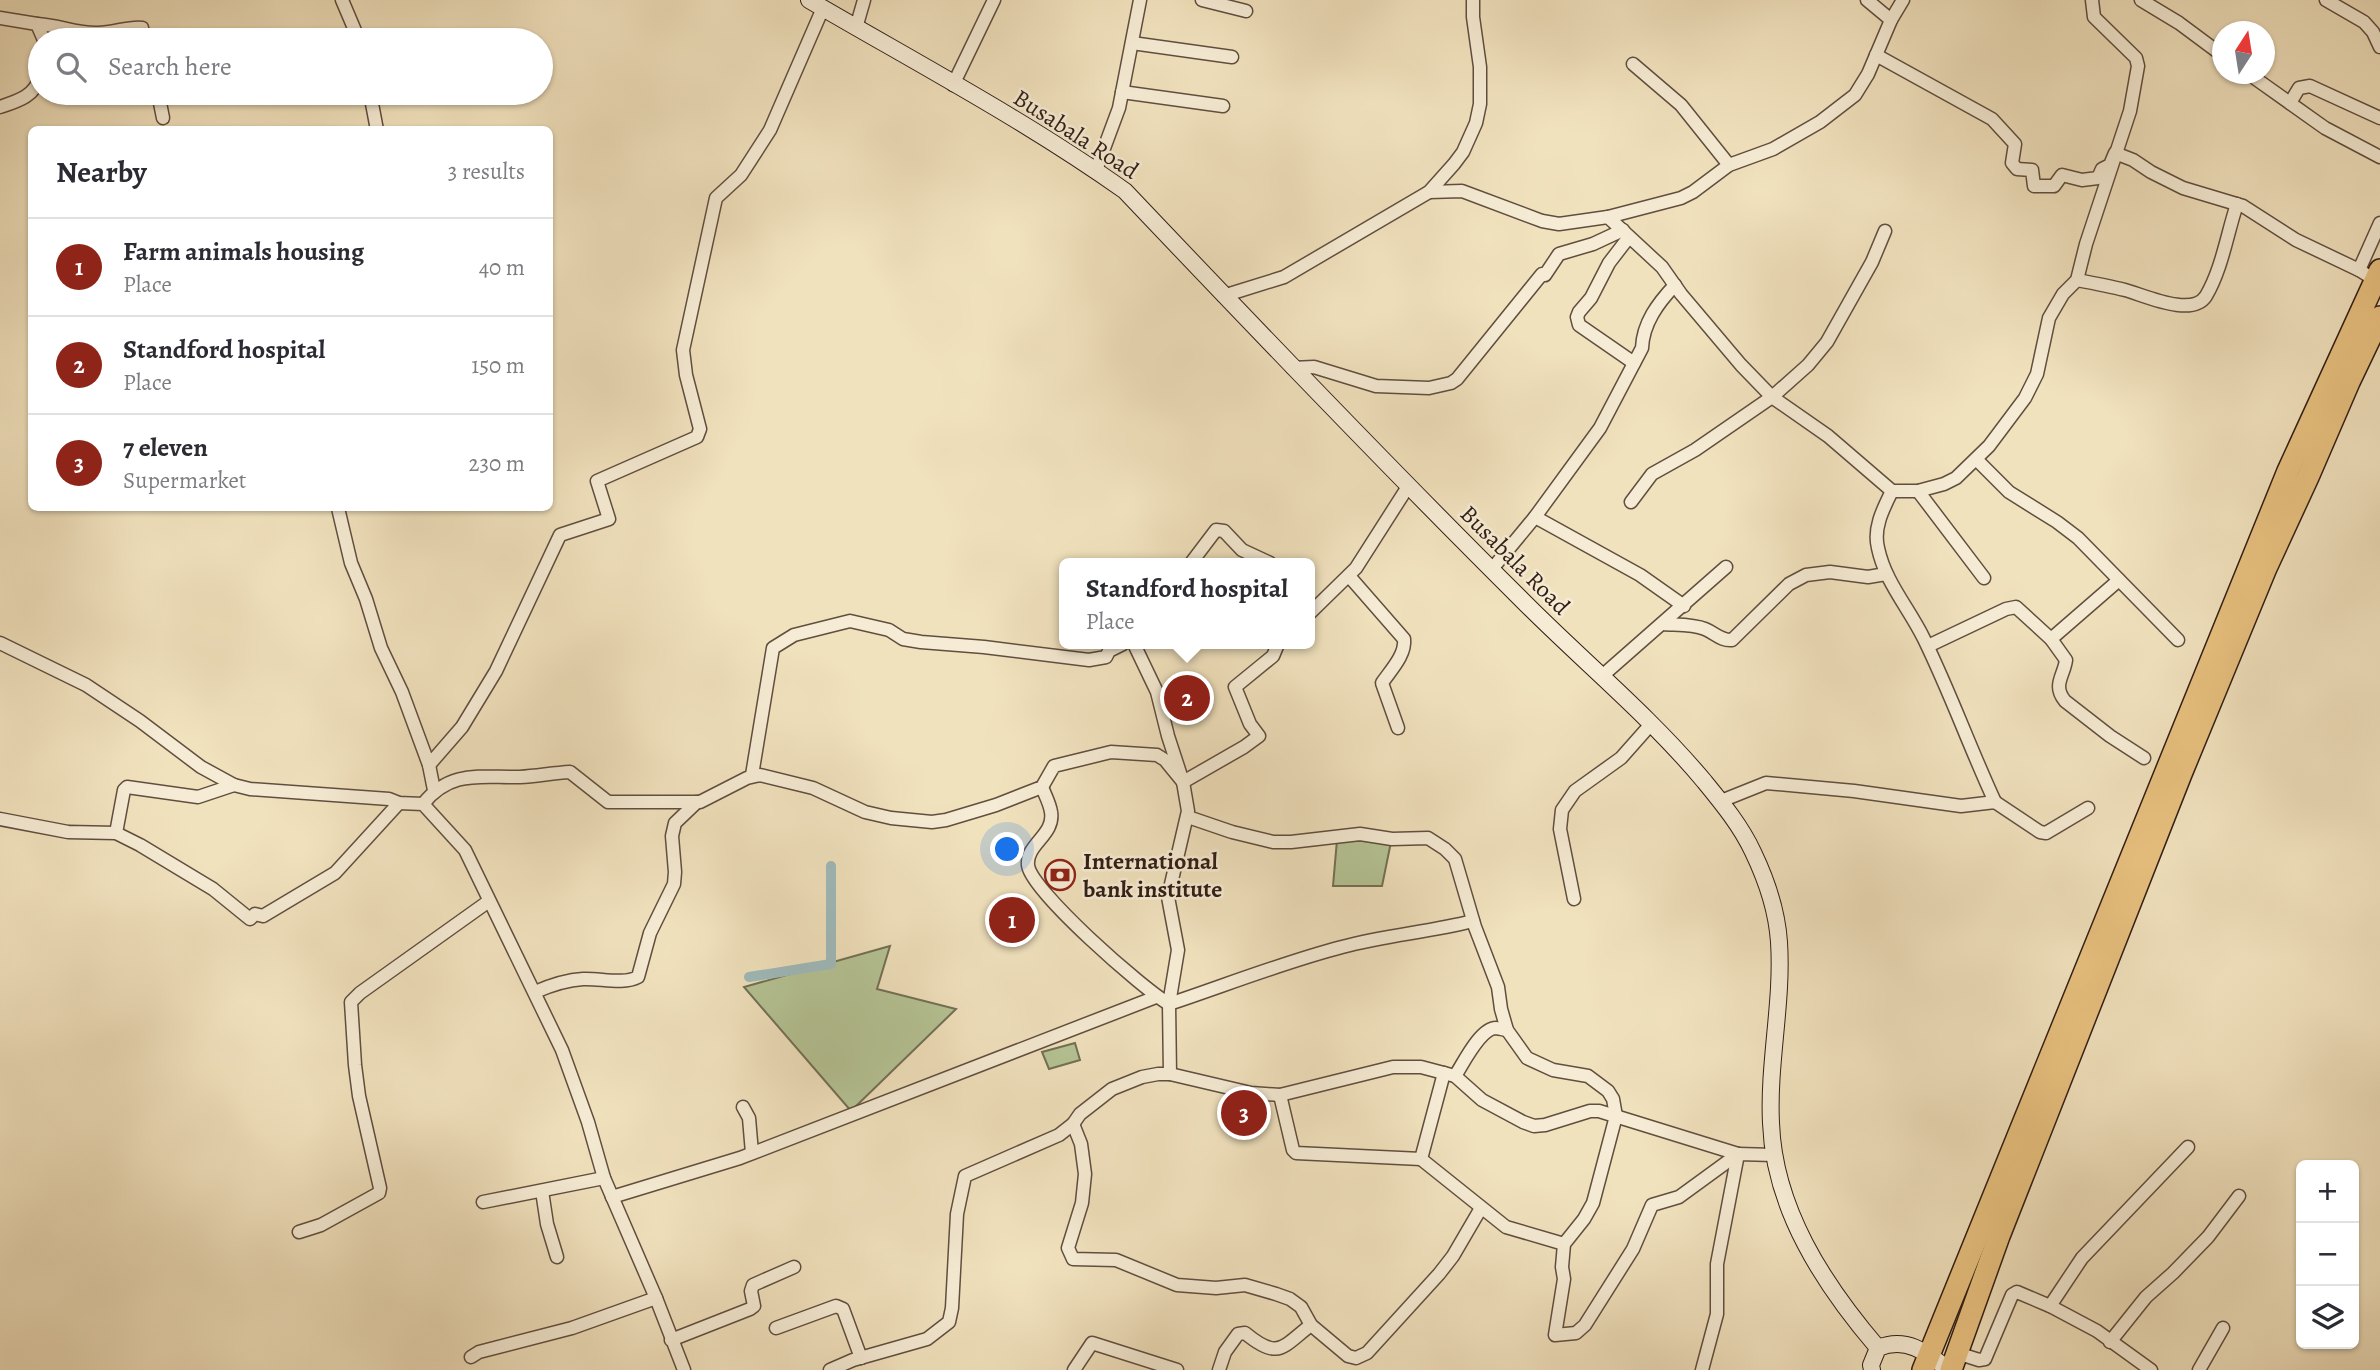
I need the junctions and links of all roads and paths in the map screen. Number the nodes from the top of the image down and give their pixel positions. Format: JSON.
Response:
{"nodes":[{"id":1,"x":342,"y":0,"type":"edge"},
{"id":2,"x":864,"y":0,"type":"edge"},
{"id":3,"x":994,"y":0,"type":"edge"},
{"id":4,"x":1140,"y":0,"type":"edge"},
{"id":5,"x":1202,"y":0,"type":"edge"},
{"id":6,"x":1473,"y":0,"type":"edge"},
{"id":7,"x":1867,"y":0,"type":"edge"},
{"id":8,"x":1903,"y":0,"type":"edge"},
{"id":9,"x":2092,"y":0,"type":"edge"},
{"id":10,"x":2141,"y":0,"type":"edge"},
{"id":11,"x":2326,"y":0,"type":"edge"},
{"id":12,"x":816,"y":4,"type":"edge"},
{"id":13,"x":1246,"y":11,"type":"dead end"},
{"id":14,"x":0,"y":18,"type":"edge"},
{"id":15,"x":1891,"y":20,"type":"junction"},
{"id":16,"x":37,"y":24,"type":"junction"},
{"id":17,"x":856,"y":27,"type":"junction"},
{"id":18,"x":39,"y":28,"type":"edge"},
{"id":19,"x":69,"y":28,"type":"edge"},
{"id":20,"x":354,"y":28,"type":"edge"},
{"id":21,"x":1132,"y":43,"type":"junction"},
{"id":22,"x":2380,"y":47,"type":"edge"},
{"id":23,"x":2212,"y":48,"type":"edge"},
{"id":24,"x":1876,"y":55,"type":"junction"},
{"id":25,"x":1231,"y":57,"type":"dead end"},
{"id":26,"x":1633,"y":64,"type":"dead end"},
{"id":27,"x":2263,"y":84,"type":"edge"},
{"id":28,"x":953,"y":85,"type":"junction"},
{"id":29,"x":1122,"y":92,"type":"junction"},
{"id":30,"x":28,"y":95,"type":"edge"},
{"id":31,"x":2290,"y":103,"type":"junction"},
{"id":32,"x":160,"y":105,"type":"edge"},
{"id":33,"x":372,"y":105,"type":"edge"},
{"id":34,"x":1223,"y":106,"type":"dead end"},
{"id":35,"x":0,"y":107,"type":"edge"},
{"id":36,"x":163,"y":118,"type":"dead end"},
{"id":37,"x":2380,"y":118,"type":"edge"},
{"id":38,"x":376,"y":126,"type":"edge"},
{"id":39,"x":2115,"y":153,"type":"junction"},
{"id":40,"x":2380,"y":157,"type":"edge"},
{"id":41,"x":1729,"y":165,"type":"junction"},
{"id":42,"x":1096,"y":170,"type":"junction"},
{"id":43,"x":1429,"y":192,"type":"junction"},
{"id":44,"x":2237,"y":204,"type":"junction"},
{"id":45,"x":1608,"y":217,"type":"junction"},
{"id":46,"x":2380,"y":223,"type":"edge"},
{"id":47,"x":1885,"y":231,"type":"dead end"},
{"id":48,"x":1626,"y":233,"type":"junction"},
{"id":49,"x":2371,"y":273,"type":"edge"},
{"id":50,"x":2077,"y":280,"type":"junction"},
{"id":51,"x":1675,"y":285,"type":"junction"},
{"id":52,"x":1223,"y":296,"type":"junction"},
{"id":53,"x":2380,"y":317,"type":"edge"},
{"id":54,"x":1634,"y":363,"type":"junction"},
{"id":55,"x":1292,"y":368,"type":"junction"},
{"id":56,"x":1772,"y":397,"type":"junction"},
{"id":57,"x":1977,"y":460,"type":"junction"},
{"id":58,"x":1409,"y":485,"type":"junction"},
{"id":59,"x":1892,"y":491,"type":"junction"},
{"id":60,"x":1918,"y":491,"type":"junction"},
{"id":61,"x":1631,"y":502,"type":"dead end"},
{"id":62,"x":339,"y":511,"type":"edge"},
{"id":63,"x":1535,"y":517,"type":"junction"},
{"id":64,"x":1195,"y":558,"type":"edge"},
{"id":65,"x":1259,"y":558,"type":"edge"},
{"id":66,"x":1726,"y":567,"type":"dead end"},
{"id":67,"x":1492,"y":569,"type":"junction"},
{"id":68,"x":1886,"y":573,"type":"junction"},
{"id":69,"x":1349,"y":576,"type":"junction"},
{"id":70,"x":1984,"y":578,"type":"dead end"},
{"id":71,"x":2119,"y":580,"type":"junction"},
{"id":72,"x":1315,"y":604,"type":"edge"},
{"id":73,"x":1684,"y":606,"type":"junction"},
{"id":74,"x":1663,"y":624,"type":"junction"},
{"id":75,"x":2051,"y":639,"type":"junction"},
{"id":76,"x":2178,"y":640,"type":"dead end"},
{"id":77,"x":0,"y":643,"type":"edge"},
{"id":78,"x":1928,"y":646,"type":"junction"},
{"id":79,"x":1113,"y":649,"type":"edge"},
{"id":80,"x":1136,"y":649,"type":"edge"},
{"id":81,"x":1276,"y":649,"type":"edge"},
{"id":82,"x":1602,"y":676,"type":"junction"},
{"id":83,"x":1652,"y":723,"type":"junction"},
{"id":84,"x":1398,"y":728,"type":"dead end"},
{"id":85,"x":2144,"y":758,"type":"dead end"},
{"id":86,"x":429,"y":765,"type":"junction"},
{"id":87,"x":752,"y":775,"type":"junction"},
{"id":88,"x":1183,"y":782,"type":"junction"},
{"id":89,"x":234,"y":785,"type":"junction"},
{"id":90,"x":1042,"y":787,"type":"junction"},
{"id":91,"x":434,"y":790,"type":"junction"},
{"id":92,"x":1721,"y":801,"type":"junction"},
{"id":93,"x":698,"y":802,"type":"junction"},
{"id":94,"x":1995,"y":802,"type":"junction"},
{"id":95,"x":399,"y":803,"type":"junction"},
{"id":96,"x":423,"y":804,"type":"junction"},
{"id":97,"x":2088,"y":808,"type":"dead end"},
{"id":98,"x":1188,"y":817,"type":"junction"},
{"id":99,"x":0,"y":819,"type":"edge"},
{"id":100,"x":116,"y":833,"type":"junction"},
{"id":101,"x":1574,"y":899,"type":"dead end"},
{"id":102,"x":489,"y":901,"type":"junction"},
{"id":103,"x":1473,"y":921,"type":"junction"},
{"id":104,"x":535,"y":992,"type":"junction"},
{"id":105,"x":1156,"y":997,"type":"junction"},
{"id":106,"x":1169,"y":1004,"type":"junction"},
{"id":107,"x":1507,"y":1030,"type":"junction"},
{"id":108,"x":1170,"y":1074,"type":"junction"},
{"id":109,"x":1449,"y":1075,"type":"junction"},
{"id":110,"x":1280,"y":1095,"type":"junction"},
{"id":111,"x":743,"y":1107,"type":"dead end"},
{"id":112,"x":1616,"y":1116,"type":"junction"},
{"id":113,"x":1073,"y":1124,"type":"junction"},
{"id":114,"x":2188,"y":1147,"type":"dead end"},
{"id":115,"x":752,"y":1153,"type":"junction"},
{"id":116,"x":1738,"y":1154,"type":"junction"},
{"id":117,"x":1774,"y":1155,"type":"junction"},
{"id":118,"x":1421,"y":1159,"type":"junction"},
{"id":119,"x":604,"y":1178,"type":"junction"},
{"id":120,"x":542,"y":1191,"type":"junction"},
{"id":121,"x":2239,"y":1196,"type":"dead end"},
{"id":122,"x":612,"y":1197,"type":"junction"},
{"id":123,"x":483,"y":1202,"type":"dead end"},
{"id":124,"x":1481,"y":1208,"type":"junction"},
{"id":125,"x":299,"y":1231,"type":"dead end"},
{"id":126,"x":1564,"y":1244,"type":"junction"},
{"id":127,"x":557,"y":1257,"type":"dead end"},
{"id":128,"x":794,"y":1266,"type":"dead end"},
{"id":129,"x":656,"y":1298,"type":"junction"},
{"id":130,"x":2050,"y":1306,"type":"junction"},
{"id":131,"x":1311,"y":1325,"type":"junction"},
{"id":132,"x":776,"y":1328,"type":"dead end"},
{"id":133,"x":2223,"y":1328,"type":"dead end"},
{"id":134,"x":671,"y":1340,"type":"junction"},
{"id":135,"x":2110,"y":1342,"type":"junction"},
{"id":136,"x":1878,"y":1348,"type":"junction"},
{"id":137,"x":471,"y":1357,"type":"dead end"},
{"id":138,"x":861,"y":1358,"type":"junction"},
{"id":139,"x":1926,"y":1362,"type":"edge"},
{"id":140,"x":1952,"y":1365,"type":"edge"},
{"id":141,"x":2144,"y":1368,"type":"edge"},
{"id":142,"x":684,"y":1370,"type":"edge"},
{"id":143,"x":830,"y":1370,"type":"edge"},
{"id":144,"x":1074,"y":1370,"type":"edge"},
{"id":145,"x":1177,"y":1370,"type":"edge"},
{"id":146,"x":1219,"y":1370,"type":"edge"},
{"id":147,"x":1702,"y":1370,"type":"edge"},
{"id":148,"x":1872,"y":1370,"type":"edge"},
{"id":149,"x":2199,"y":1370,"type":"edge"}],
"edges":[{"from":1,"to":20,"type":"street"},
{"from":2,"to":17,"type":"street"},
{"from":3,"to":28,"type":"street"},
{"from":4,"to":21,"type":"street"},
{"from":5,"to":13,"type":"street"},
{"from":6,"to":43,"type":"street"},
{"from":7,"to":15,"type":"street"},
{"from":8,"to":15,"type":"street"},
{"from":9,"to":39,"type":"street"},
{"from":10,"to":23,"type":"street"},
{"from":11,"to":22,"type":"street"},
{"from":12,"to":17,"type":"street","name":"Busabala Road"},
{"from":12,"to":86,"type":"street"},
{"from":14,"to":16,"type":"street"},
{"from":15,"to":24,"type":"street"},
{"from":16,"to":18,"type":"street"},
{"from":16,"to":19,"type":"street"},
{"from":17,"to":28,"type":"street","name":"Busabala Road"},
{"from":21,"to":25,"type":"street"},
{"from":21,"to":29,"type":"street"},
{"from":24,"to":39,"type":"street"},
{"from":24,"to":41,"type":"street"},
{"from":26,"to":41,"type":"street"},
{"from":27,"to":31,"type":"street"},
{"from":28,"to":42,"type":"street","name":"Busabala Road"},
{"from":29,"to":34,"type":"street"},
{"from":29,"to":42,"type":"street"},
{"from":30,"to":35,"type":"street"},
{"from":31,"to":37,"type":"street"},
{"from":31,"to":40,"type":"street"},
{"from":32,"to":36,"type":"street"},
{"from":33,"to":38,"type":"street"},
{"from":39,"to":44,"type":"street"},
{"from":39,"to":50,"type":"street"},
{"from":41,"to":45,"type":"street"},
{"from":42,"to":52,"type":"street","name":"Busabala Road"},
{"from":43,"to":45,"type":"street"},
{"from":43,"to":52,"type":"street"},
{"from":44,"to":49,"type":"street"},
{"from":44,"to":50,"type":"street"},
{"from":45,"to":48,"type":"street"},
{"from":46,"to":49,"type":"street"},
{"from":47,"to":56,"type":"street"},
{"from":48,"to":51,"type":"street"},
{"from":48,"to":54,"type":"street"},
{"from":48,"to":55,"type":"street"},
{"from":49,"to":139,"type":"highway"},
{"from":50,"to":57,"type":"street"},
{"from":51,"to":54,"type":"street"},
{"from":51,"to":56,"type":"street"},
{"from":52,"to":55,"type":"street","name":"Busabala Road"},
{"from":53,"to":140,"type":"highway"},
{"from":54,"to":63,"type":"street"},
{"from":55,"to":58,"type":"street","name":"Busabala Road"},
{"from":56,"to":59,"type":"street"},
{"from":56,"to":61,"type":"street"},
{"from":57,"to":60,"type":"street"},
{"from":57,"to":71,"type":"street"},
{"from":58,"to":67,"type":"street","name":"Busabala Road"},
{"from":58,"to":69,"type":"street"},
{"from":59,"to":60,"type":"street"},
{"from":59,"to":68,"type":"street"},
{"from":60,"to":70,"type":"street"},
{"from":62,"to":86,"type":"street"},
{"from":63,"to":67,"type":"street"},
{"from":63,"to":73,"type":"street"},
{"from":64,"to":65,"type":"street"},
{"from":66,"to":73,"type":"street"},
{"from":67,"to":82,"type":"street","name":"Busabala Road"},
{"from":68,"to":74,"type":"street"},
{"from":68,"to":78,"type":"street"},
{"from":69,"to":72,"type":"street"},
{"from":69,"to":84,"type":"street"},
{"from":71,"to":75,"type":"street"},
{"from":71,"to":76,"type":"street"},
{"from":73,"to":74,"type":"street"},
{"from":74,"to":82,"type":"street"},
{"from":75,"to":78,"type":"street"},
{"from":75,"to":85,"type":"street"},
{"from":77,"to":89,"type":"street"},
{"from":78,"to":94,"type":"street"},
{"from":79,"to":87,"type":"street"},
{"from":80,"to":88,"type":"street"},
{"from":81,"to":88,"type":"street"},
{"from":82,"to":83,"type":"street","name":"Busabala Road"},
{"from":83,"to":92,"type":"street","name":"Busabala Road"},
{"from":83,"to":101,"type":"street"},
{"from":86,"to":91,"type":"street"},
{"from":87,"to":90,"type":"street"},
{"from":87,"to":93,"type":"street"},
{"from":88,"to":90,"type":"street"},
{"from":88,"to":98,"type":"street"},
{"from":89,"to":95,"type":"street"},
{"from":89,"to":100,"type":"street"},
{"from":90,"to":105,"type":"street"},
{"from":91,"to":93,"type":"street"},
{"from":91,"to":96,"type":"street"},
{"from":92,"to":94,"type":"street"},
{"from":92,"to":117,"type":"street","name":"Busabala Road"},
{"from":93,"to":104,"type":"street"},
{"from":94,"to":97,"type":"street"},
{"from":95,"to":96,"type":"street"},
{"from":95,"to":100,"type":"street"},
{"from":96,"to":102,"type":"street"},
{"from":98,"to":103,"type":"street"},
{"from":98,"to":106,"type":"street"},
{"from":99,"to":100,"type":"street"},
{"from":102,"to":104,"type":"street"},
{"from":102,"to":125,"type":"street"},
{"from":103,"to":106,"type":"street"},
{"from":103,"to":107,"type":"street"},
{"from":104,"to":119,"type":"street"},
{"from":105,"to":106,"type":"street"},
{"from":105,"to":115,"type":"street"},
{"from":106,"to":108,"type":"street"},
{"from":107,"to":109,"type":"street"},
{"from":107,"to":112,"type":"street"},
{"from":108,"to":110,"type":"street"},
{"from":108,"to":113,"type":"street"},
{"from":109,"to":110,"type":"street"},
{"from":109,"to":112,"type":"street"},
{"from":109,"to":118,"type":"street"},
{"from":110,"to":118,"type":"street"},
{"from":111,"to":115,"type":"street"},
{"from":112,"to":116,"type":"street"},
{"from":112,"to":126,"type":"street"},
{"from":113,"to":131,"type":"street"},
{"from":113,"to":138,"type":"street"},
{"from":114,"to":130,"type":"street"},
{"from":115,"to":122,"type":"street"},
{"from":116,"to":117,"type":"street"},
{"from":116,"to":126,"type":"street"},
{"from":116,"to":147,"type":"street"},
{"from":117,"to":136,"type":"street","name":"Busabala Road"},
{"from":118,"to":124,"type":"street"},
{"from":119,"to":120,"type":"street"},
{"from":119,"to":122,"type":"street"},
{"from":120,"to":123,"type":"street"},
{"from":120,"to":127,"type":"street"},
{"from":121,"to":135,"type":"street"},
{"from":122,"to":129,"type":"street"},
{"from":124,"to":126,"type":"street"},
{"from":124,"to":131,"type":"street"},
{"from":128,"to":134,"type":"street"},
{"from":129,"to":134,"type":"street"},
{"from":129,"to":137,"type":"street"},
{"from":130,"to":135,"type":"street"},
{"from":130,"to":140,"type":"street"},
{"from":131,"to":146,"type":"street"},
{"from":132,"to":138,"type":"street"},
{"from":133,"to":149,"type":"street"},
{"from":134,"to":142,"type":"street"},
{"from":135,"to":141,"type":"street"},
{"from":136,"to":139,"type":"street"},
{"from":136,"to":148,"type":"street"},
{"from":138,"to":143,"type":"street"},
{"from":139,"to":140,"type":"street"},
{"from":144,"to":145,"type":"street"}]}
